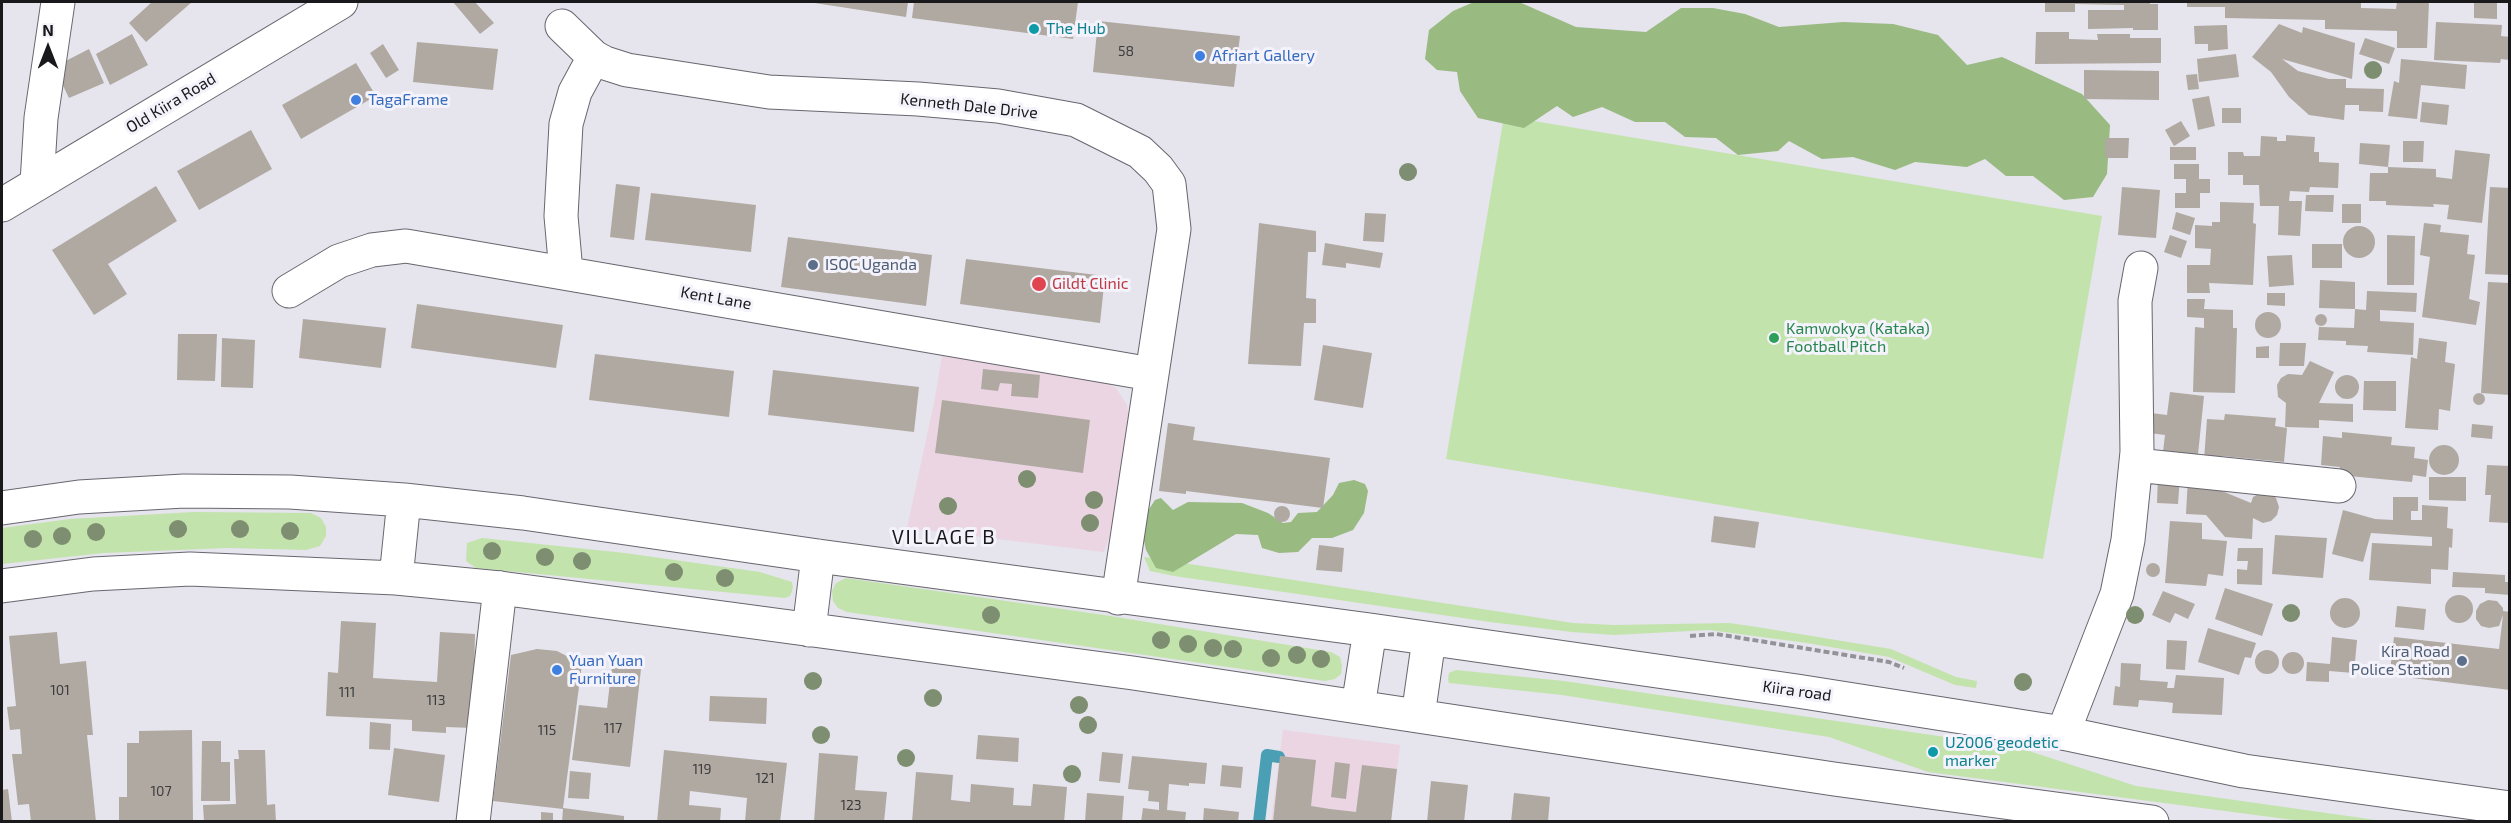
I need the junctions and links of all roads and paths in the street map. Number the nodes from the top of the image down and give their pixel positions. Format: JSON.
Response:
{"nodes":[{"id":1,"x":58,"y":2,"type":"edge"},
{"id":2,"x":341,"y":2,"type":"edge"},
{"id":3,"x":562,"y":26,"type":"dead end"},
{"id":4,"x":594,"y":57,"type":"junction"},
{"id":5,"x":37,"y":183,"type":"junction"},
{"id":6,"x":2,"y":204,"type":"edge"},
{"id":7,"x":2141,"y":268,"type":"dead end"},
{"id":8,"x":566,"y":272,"type":"junction"},
{"id":9,"x":290,"y":291,"type":"dead end"},
{"id":10,"x":1151,"y":374,"type":"junction"},
{"id":11,"x":2136,"y":465,"type":"junction"},
{"id":12,"x":2339,"y":486,"type":"dead end"},
{"id":13,"x":404,"y":500,"type":"junction"},
{"id":14,"x":2,"y":508,"type":"edge"},
{"id":15,"x":818,"y":556,"type":"junction"},
{"id":16,"x":396,"y":578,"type":"junction"},
{"id":17,"x":2,"y":586,"type":"edge"},
{"id":18,"x":500,"y":588,"type":"junction"},
{"id":19,"x":1118,"y":598,"type":"junction"},
{"id":20,"x":809,"y":630,"type":"junction"},
{"id":21,"x":1370,"y":630,"type":"junction"},
{"id":22,"x":1429,"y":639,"type":"junction"},
{"id":23,"x":1358,"y":707,"type":"junction"},
{"id":24,"x":1418,"y":716,"type":"junction"},
{"id":25,"x":2063,"y":734,"type":"junction"},
{"id":26,"x":2510,"y":808,"type":"edge"},
{"id":27,"x":473,"y":822,"type":"edge"},
{"id":28,"x":2152,"y":822,"type":"edge"}],
"edges":[{"from":1,"to":5,"type":"main road"},
{"from":2,"to":5,"type":"main road","name":"Old Kiira Road"},
{"from":3,"to":4,"type":"main road","name":"Kenneth Dale Drive"},
{"from":4,"to":8,"type":"main road"},
{"from":4,"to":10,"type":"main road","name":"Kenneth Dale Drive"},
{"from":5,"to":6,"type":"main road","name":"Old Kiira Road"},
{"from":7,"to":11,"type":"main road"},
{"from":8,"to":9,"type":"main road","name":"Kent Lane"},
{"from":8,"to":10,"type":"main road","name":"Kent Lane"},
{"from":10,"to":19,"type":"main road","name":"Kenneth Dale Drive"},
{"from":11,"to":12,"type":"main road"},
{"from":11,"to":25,"type":"main road"},
{"from":13,"to":14,"type":"main road","name":"Kiira road"},
{"from":13,"to":15,"type":"main road","name":"Kiira road"},
{"from":13,"to":16,"type":"main road"},
{"from":15,"to":19,"type":"main road","name":"Kiira road"},
{"from":15,"to":20,"type":"main road"},
{"from":16,"to":17,"type":"main road"},
{"from":16,"to":18,"type":"main road"},
{"from":18,"to":20,"type":"main road"},
{"from":18,"to":27,"type":"main road"},
{"from":19,"to":21,"type":"main road","name":"Kiira road"},
{"from":20,"to":23,"type":"main road"},
{"from":21,"to":22,"type":"main road","name":"Kiira road"},
{"from":21,"to":23,"type":"main road"},
{"from":22,"to":24,"type":"main road"},
{"from":22,"to":25,"type":"main road","name":"Kiira road"},
{"from":23,"to":24,"type":"main road"},
{"from":24,"to":28,"type":"main road"},
{"from":25,"to":26,"type":"main road","name":"Kiira road"}]}
